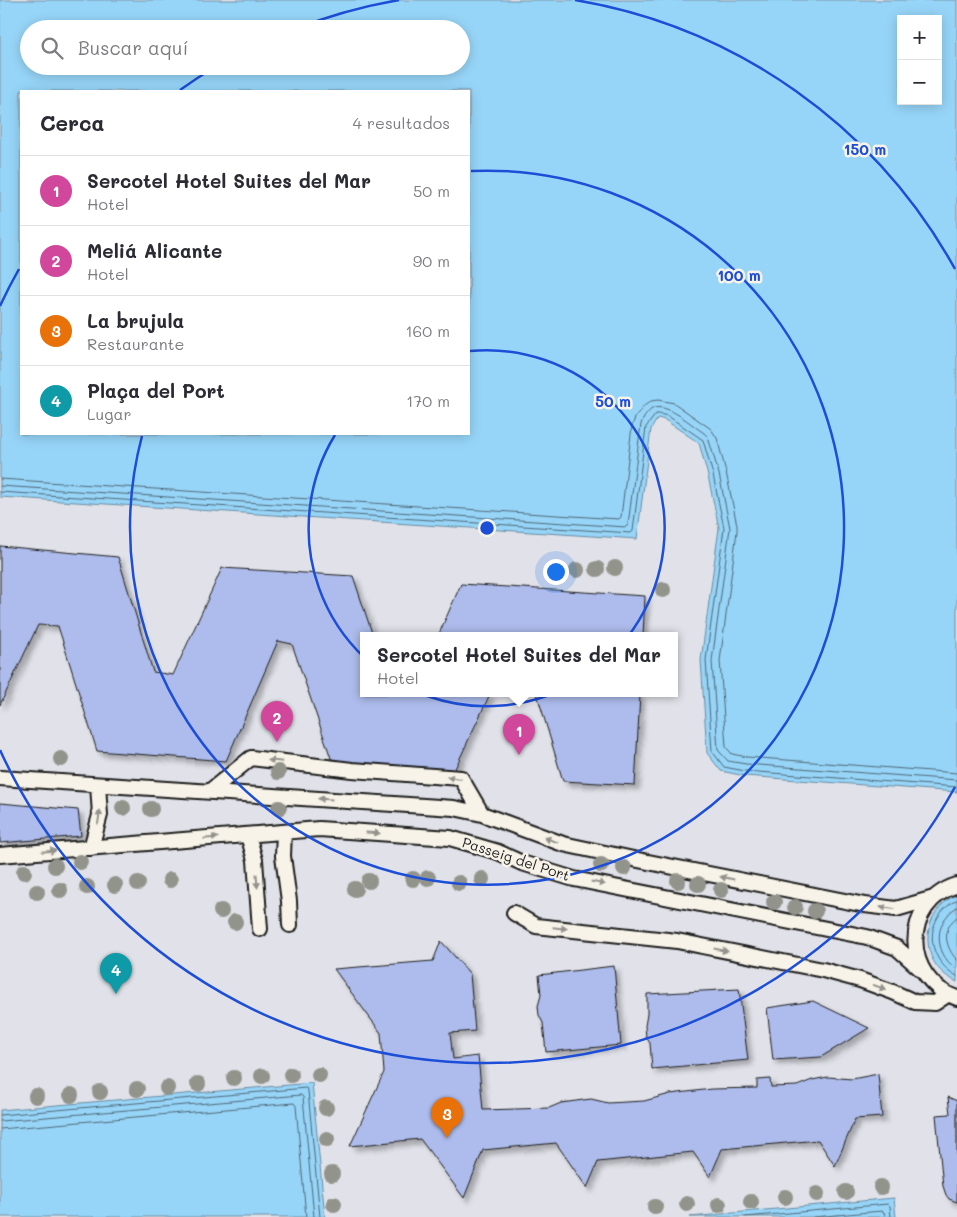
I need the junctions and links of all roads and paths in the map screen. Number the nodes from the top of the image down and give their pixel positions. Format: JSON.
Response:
{"nodes":[{"id":1,"x":0,"y":778,"type":"edge"},
{"id":2,"x":98,"y":785,"type":"junction"},
{"id":3,"x":210,"y":791,"type":"junction"},
{"id":4,"x":482,"y":814,"type":"junction"},
{"id":5,"x":284,"y":832,"type":"junction"},
{"id":6,"x":248,"y":835,"type":"junction"},
{"id":7,"x":91,"y":848,"type":"junction"},
{"id":8,"x":0,"y":855,"type":"edge"},
{"id":9,"x":957,"y":885,"type":"edge"},
{"id":10,"x":934,"y":898,"type":"junction"},
{"id":11,"x":514,"y":914,"type":"dead end"},
{"id":12,"x":290,"y":924,"type":"dead end"},
{"id":13,"x":260,"y":928,"type":"dead end"},
{"id":14,"x":924,"y":972,"type":"junction"},
{"id":15,"x":952,"y":996,"type":"edge"}],
"edges":[{"from":1,"to":2,"type":"lane","name":"Passeig del Port"},
{"from":2,"to":3,"type":"lane","name":"Passeig del Port"},
{"from":7,"to":2,"type":"lane","one_way":true},
{"from":4,"to":3,"type":"lane","name":"Passeig del Port","one_way":true},
{"from":4,"to":3,"type":"lane","one_way":true},
{"from":10,"to":4,"type":"lane","name":"Passeig del Port","one_way":true},
{"from":5,"to":6,"type":"lane","name":"Passeig del Port"},
{"from":5,"to":12,"type":"lane"},
{"from":5,"to":14,"type":"lane","name":"Passeig del Port","one_way":true},
{"from":7,"to":6,"type":"lane","name":"Passeig del Port","one_way":true},
{"from":6,"to":13,"type":"lane","one_way":true},
{"from":8,"to":7,"type":"lane","name":"Passeig del Port","one_way":true},
{"from":9,"to":10,"type":"lane"},
{"from":10,"to":14,"type":"lane"},
{"from":11,"to":15,"type":"lane","one_way":true},
{"from":14,"to":15,"type":"lane","name":"Passeig del Port"}]}
